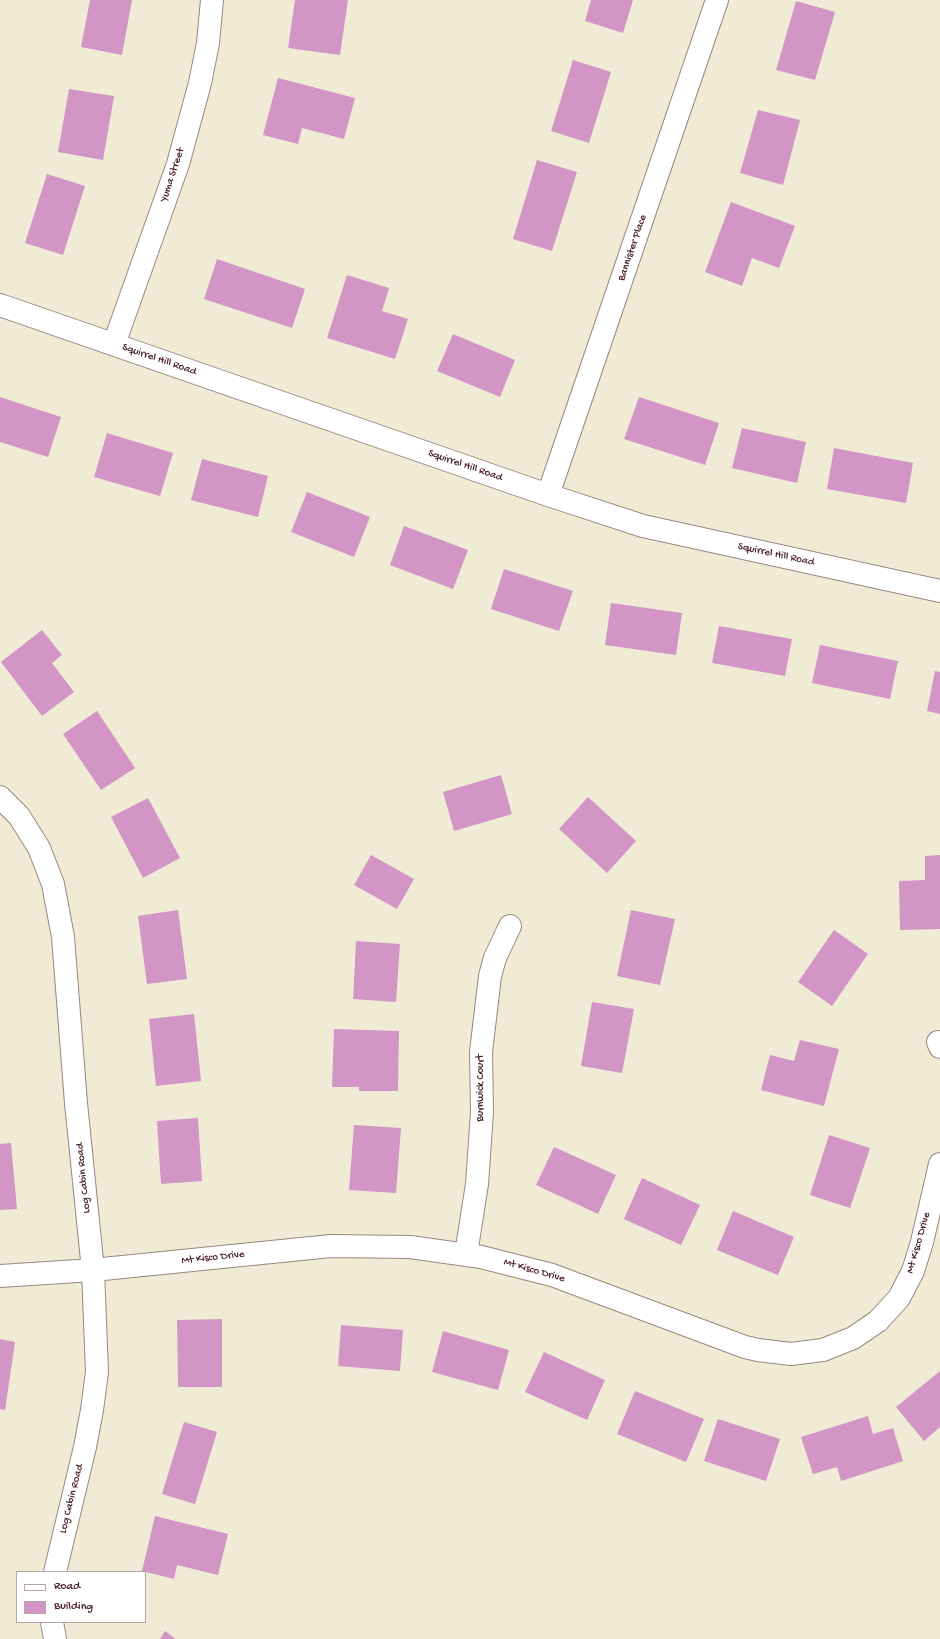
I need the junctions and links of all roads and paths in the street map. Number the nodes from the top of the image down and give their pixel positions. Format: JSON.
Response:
{"nodes":[{"id":1,"x":212,"y":0,"type":"edge"},
{"id":2,"x":717,"y":0,"type":"edge"},
{"id":3,"x":0,"y":305,"type":"edge"},
{"id":4,"x":114,"y":344,"type":"junction"},
{"id":5,"x":548,"y":495,"type":"junction"},
{"id":6,"x":940,"y":591,"type":"edge"},
{"id":7,"x":0,"y":797,"type":"edge"},
{"id":8,"x":510,"y":926,"type":"dead end"},
{"id":9,"x":940,"y":1164,"type":"edge"},
{"id":10,"x":466,"y":1254,"type":"junction"},
{"id":11,"x":93,"y":1270,"type":"junction"},
{"id":12,"x":0,"y":1276,"type":"edge"},
{"id":13,"x":55,"y":1571,"type":"edge"},
{"id":14,"x":52,"y":1623,"type":"edge"},
{"id":15,"x":55,"y":1639,"type":"edge"}],
"edges":[{"from":1,"to":4,"type":"street","name":"Yuma Street"},
{"from":2,"to":5,"type":"street","name":"Bannister Place"},
{"from":3,"to":4,"type":"street","name":"Squirrel Hill Road"},
{"from":4,"to":5,"type":"street","name":"Squirrel Hill Road"},
{"from":5,"to":6,"type":"street","name":"Squirrel Hill Road"},
{"from":7,"to":11,"type":"street","name":"Log Cabin Road"},
{"from":8,"to":10,"type":"street","name":"Burnwick Court"},
{"from":9,"to":10,"type":"street","name":"Mt Kisco Drive"},
{"from":10,"to":11,"type":"street","name":"Mt Kisco Drive"},
{"from":11,"to":12,"type":"street","name":"Mt Kisco Drive"},
{"from":11,"to":13,"type":"street","name":"Log Cabin Road"},
{"from":14,"to":15,"type":"street"}]}
